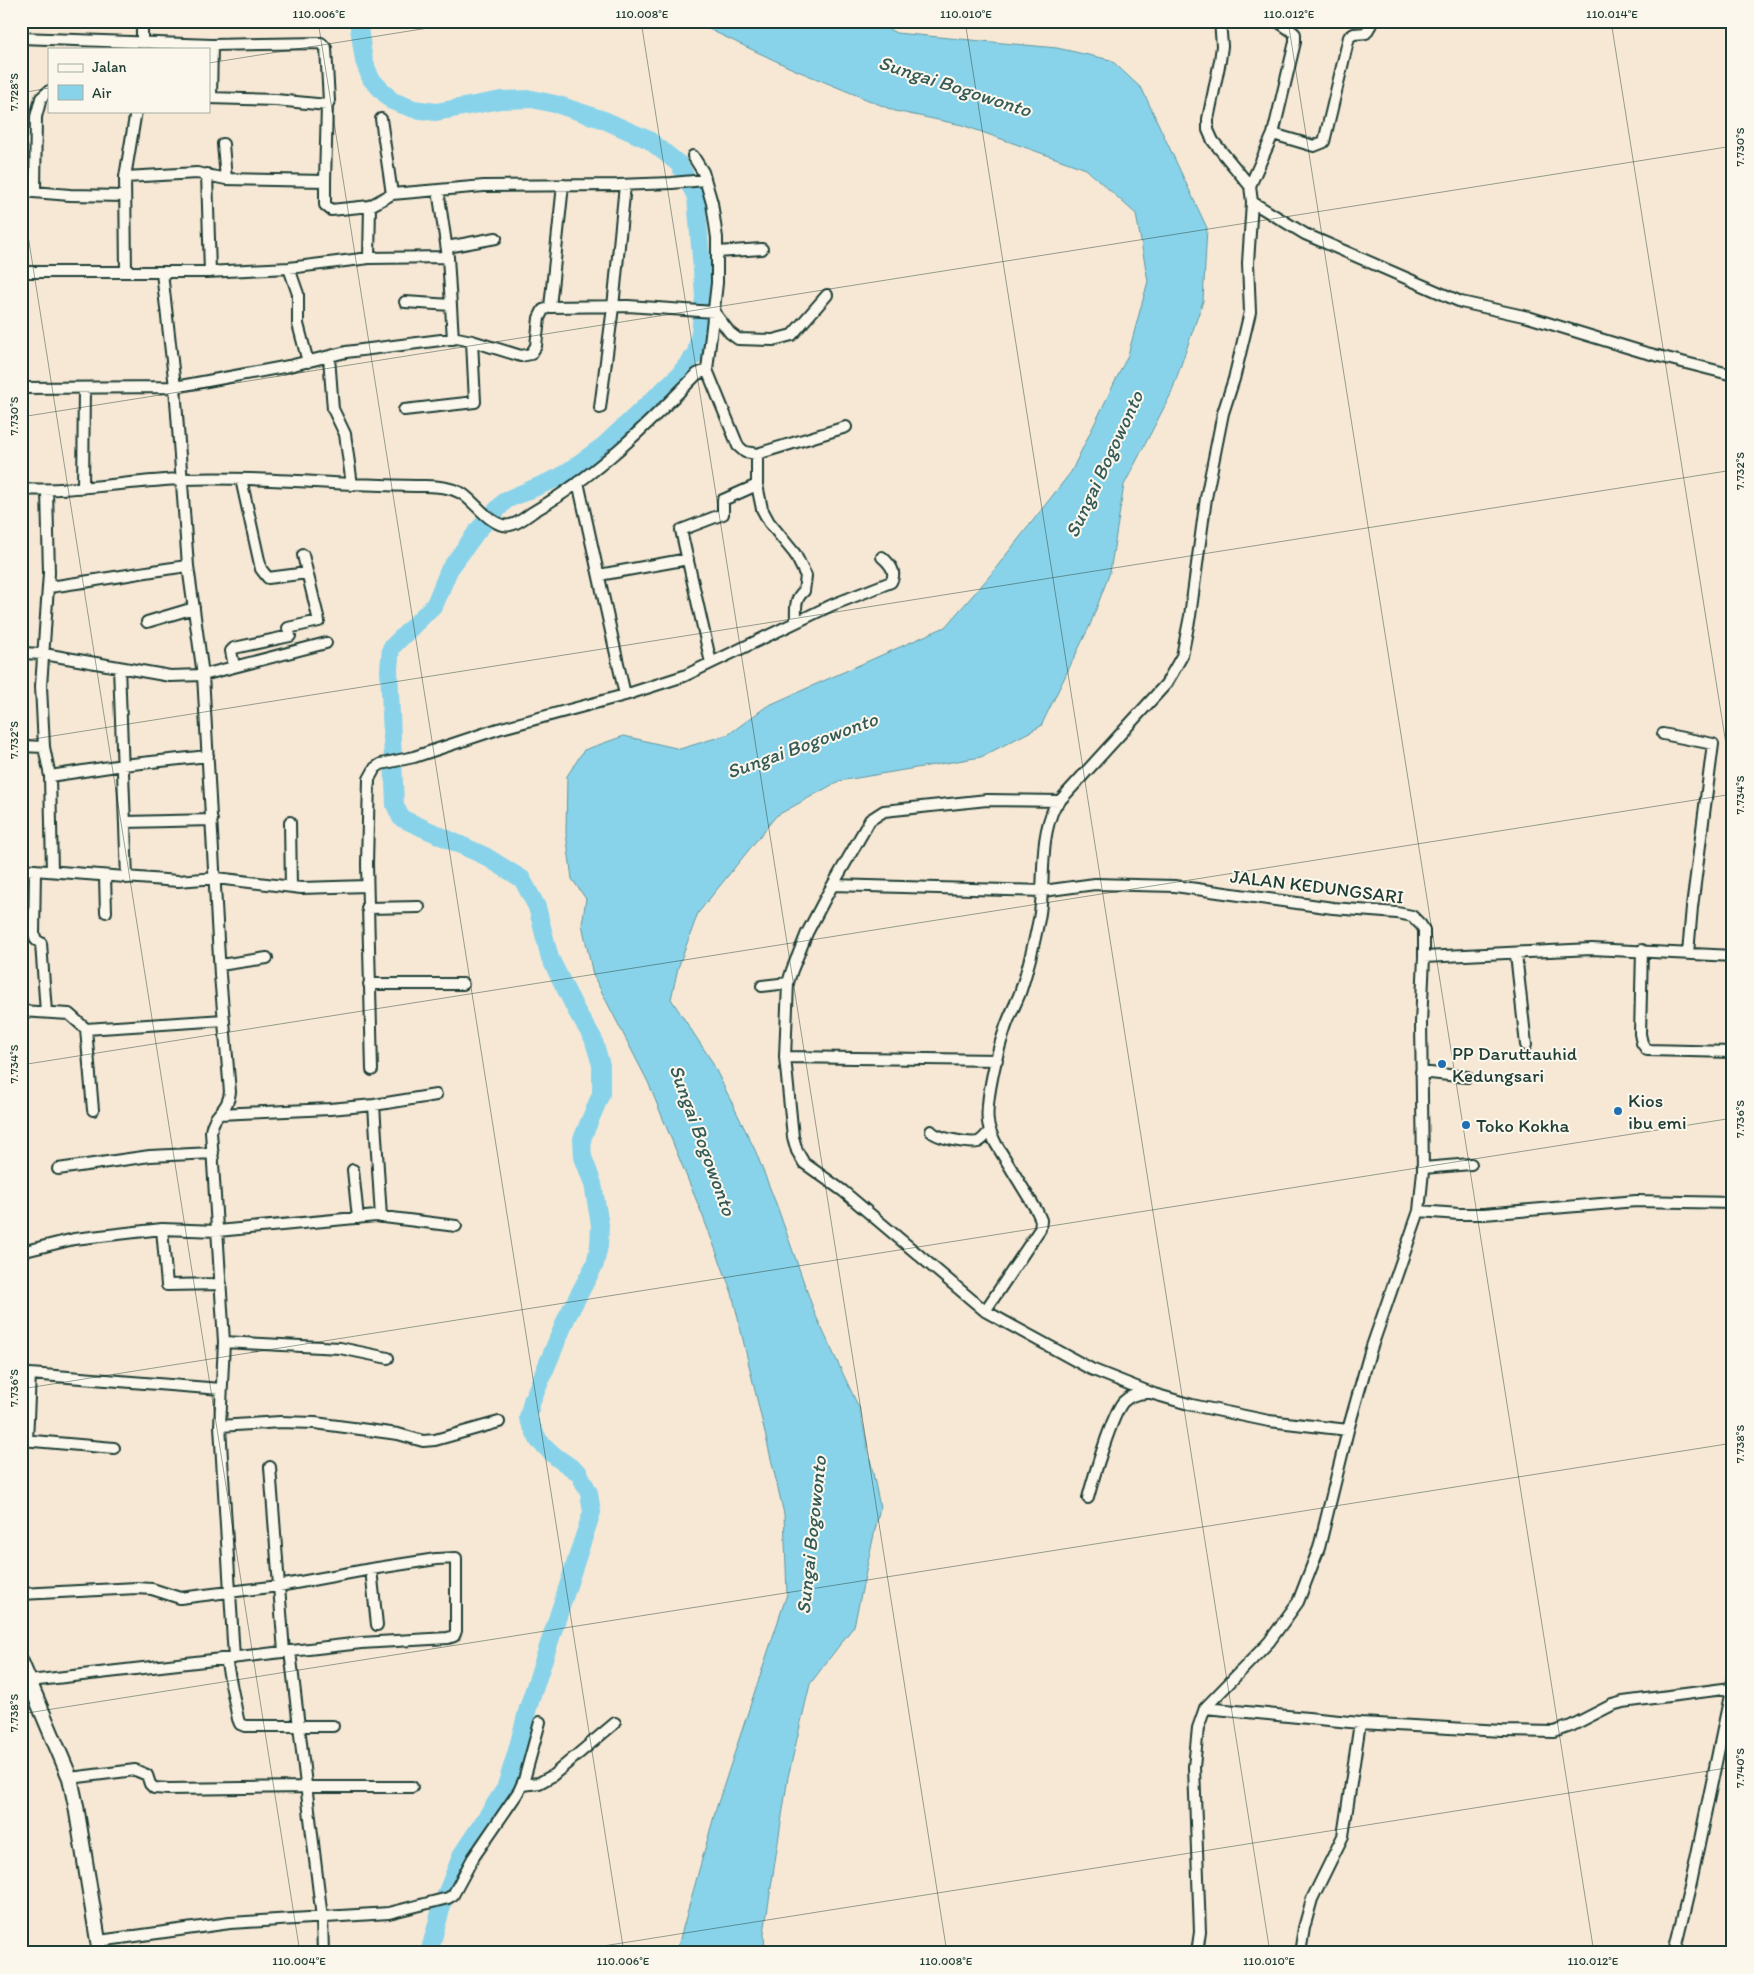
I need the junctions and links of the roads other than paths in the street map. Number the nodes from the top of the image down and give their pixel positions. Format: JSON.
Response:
{"nodes":[{"id":1,"x":142,"y":21,"type":"edge"},
{"id":2,"x":1220,"y":21,"type":"edge"},
{"id":3,"x":1278,"y":21,"type":"edge"},
{"id":4,"x":1373,"y":21,"type":"edge"},
{"id":5,"x":21,"y":38,"type":"edge"},
{"id":6,"x":99,"y":45,"type":"edge"},
{"id":7,"x":212,"y":45,"type":"junction"},
{"id":8,"x":142,"y":46,"type":"edge"},
{"id":9,"x":48,"y":92,"type":"edge"},
{"id":10,"x":210,"y":98,"type":"edge"},
{"id":11,"x":327,"y":105,"type":"junction"},
{"id":12,"x":136,"y":112,"type":"edge"},
{"id":13,"x":381,"y":119,"type":"dead end"},
{"id":14,"x":1273,"y":134,"type":"junction"},
{"id":15,"x":223,"y":144,"type":"dead end"},
{"id":16,"x":693,"y":156,"type":"dead end"},
{"id":17,"x":207,"y":174,"type":"junction"},
{"id":18,"x":125,"y":178,"type":"junction"},
{"id":19,"x":226,"y":179,"type":"junction"},
{"id":20,"x":705,"y":180,"type":"junction"},
{"id":21,"x":325,"y":181,"type":"junction"},
{"id":22,"x":563,"y":185,"type":"junction"},
{"id":23,"x":624,"y":185,"type":"junction"},
{"id":24,"x":1250,"y":186,"type":"junction"},
{"id":25,"x":438,"y":190,"type":"junction"},
{"id":26,"x":21,"y":191,"type":"edge"},
{"id":27,"x":35,"y":191,"type":"junction"},
{"id":28,"x":392,"y":194,"type":"junction"},
{"id":29,"x":124,"y":196,"type":"junction"},
{"id":30,"x":1252,"y":202,"type":"junction"},
{"id":31,"x":370,"y":206,"type":"junction"},
{"id":32,"x":496,"y":238,"type":"dead end"},
{"id":33,"x":762,"y":249,"type":"dead end"},
{"id":34,"x":447,"y":252,"type":"junction"},
{"id":35,"x":717,"y":252,"type":"junction"},
{"id":36,"x":369,"y":258,"type":"junction"},
{"id":37,"x":290,"y":268,"type":"junction"},
{"id":38,"x":21,"y":272,"type":"edge"},
{"id":39,"x":126,"y":272,"type":"junction"},
{"id":40,"x":210,"y":272,"type":"junction"},
{"id":41,"x":162,"y":273,"type":"junction"},
{"id":42,"x":827,"y":295,"type":"dead end"},
{"id":43,"x":405,"y":302,"type":"dead end"},
{"id":44,"x":451,"y":305,"type":"junction"},
{"id":45,"x":550,"y":307,"type":"junction"},
{"id":46,"x":613,"y":307,"type":"junction"},
{"id":47,"x":712,"y":312,"type":"junction"},
{"id":48,"x":453,"y":339,"type":"junction"},
{"id":49,"x":472,"y":341,"type":"junction"},
{"id":50,"x":329,"y":357,"type":"junction"},
{"id":51,"x":308,"y":362,"type":"junction"},
{"id":52,"x":707,"y":370,"type":"junction"},
{"id":53,"x":1733,"y":375,"type":"edge"},
{"id":54,"x":21,"y":388,"type":"edge"},
{"id":55,"x":84,"y":388,"type":"junction"},
{"id":56,"x":175,"y":388,"type":"junction"},
{"id":57,"x":600,"y":408,"type":"dead end"},
{"id":58,"x":404,"y":410,"type":"dead end"},
{"id":59,"x":846,"y":426,"type":"dead end"},
{"id":60,"x":758,"y":454,"type":"junction"},
{"id":61,"x":183,"y":479,"type":"junction"},
{"id":62,"x":241,"y":479,"type":"junction"},
{"id":63,"x":578,"y":482,"type":"junction"},
{"id":64,"x":352,"y":485,"type":"junction"},
{"id":65,"x":757,"y":485,"type":"junction"},
{"id":66,"x":83,"y":488,"type":"junction"},
{"id":67,"x":21,"y":489,"type":"edge"},
{"id":68,"x":46,"y":491,"type":"junction"},
{"id":69,"x":303,"y":555,"type":"dead end"},
{"id":70,"x":882,"y":557,"type":"dead end"},
{"id":71,"x":688,"y":559,"type":"junction"},
{"id":72,"x":188,"y":566,"type":"junction"},
{"id":73,"x":308,"y":573,"type":"junction"},
{"id":74,"x":599,"y":576,"type":"junction"},
{"id":75,"x":48,"y":587,"type":"junction"},
{"id":76,"x":194,"y":608,"type":"junction"},
{"id":77,"x":147,"y":622,"type":"dead end"},
{"id":78,"x":796,"y":622,"type":"junction"},
{"id":79,"x":326,"y":643,"type":"dead end"},
{"id":80,"x":21,"y":653,"type":"edge"},
{"id":81,"x":44,"y":654,"type":"junction"},
{"id":82,"x":711,"y":663,"type":"junction"},
{"id":83,"x":234,"y":666,"type":"junction"},
{"id":84,"x":119,"y":667,"type":"junction"},
{"id":85,"x":203,"y":675,"type":"junction"},
{"id":86,"x":625,"y":695,"type":"junction"},
{"id":87,"x":1662,"y":734,"type":"dead end"},
{"id":88,"x":21,"y":746,"type":"edge"},
{"id":89,"x":44,"y":747,"type":"junction"},
{"id":90,"x":208,"y":756,"type":"junction"},
{"id":91,"x":123,"y":765,"type":"junction"},
{"id":92,"x":50,"y":776,"type":"junction"},
{"id":93,"x":1060,"y":801,"type":"junction"},
{"id":94,"x":212,"y":820,"type":"junction"},
{"id":95,"x":125,"y":822,"type":"junction"},
{"id":96,"x":290,"y":822,"type":"dead end"},
{"id":97,"x":21,"y":868,"type":"edge"},
{"id":98,"x":35,"y":870,"type":"junction"},
{"id":99,"x":52,"y":871,"type":"junction"},
{"id":100,"x":105,"y":876,"type":"junction"},
{"id":101,"x":126,"y":878,"type":"junction"},
{"id":102,"x":216,"y":878,"type":"junction"},
{"id":103,"x":833,"y":885,"type":"junction"},
{"id":104,"x":367,"y":886,"type":"junction"},
{"id":105,"x":291,"y":887,"type":"junction"},
{"id":106,"x":1043,"y":891,"type":"junction"},
{"id":107,"x":419,"y":907,"type":"dead end"},
{"id":108,"x":368,"y":908,"type":"junction"},
{"id":109,"x":106,"y":912,"type":"dead end"},
{"id":110,"x":1642,"y":950,"type":"junction"},
{"id":111,"x":1688,"y":953,"type":"junction"},
{"id":112,"x":1516,"y":954,"type":"junction"},
{"id":113,"x":1733,"y":956,"type":"edge"},
{"id":114,"x":1424,"y":957,"type":"junction"},
{"id":115,"x":267,"y":958,"type":"dead end"},
{"id":116,"x":220,"y":965,"type":"junction"},
{"id":117,"x":788,"y":983,"type":"junction"},
{"id":118,"x":369,"y":984,"type":"junction"},
{"id":119,"x":463,"y":984,"type":"dead end"},
{"id":120,"x":762,"y":986,"type":"dead end"},
{"id":121,"x":21,"y":1011,"type":"edge"},
{"id":122,"x":46,"y":1012,"type":"junction"},
{"id":123,"x":224,"y":1020,"type":"junction"},
{"id":124,"x":86,"y":1029,"type":"junction"},
{"id":125,"x":1526,"y":1045,"type":"dead end"},
{"id":126,"x":1733,"y":1052,"type":"edge"},
{"id":127,"x":785,"y":1057,"type":"junction"},
{"id":128,"x":997,"y":1060,"type":"junction"},
{"id":129,"x":372,"y":1070,"type":"dead end"},
{"id":130,"x":1421,"y":1072,"type":"junction"},
{"id":131,"x":1467,"y":1077,"type":"dead end"},
{"id":132,"x":436,"y":1095,"type":"dead end"},
{"id":133,"x":374,"y":1105,"type":"junction"},
{"id":134,"x":93,"y":1110,"type":"dead end"},
{"id":135,"x":218,"y":1114,"type":"junction"},
{"id":136,"x":931,"y":1131,"type":"dead end"},
{"id":137,"x":990,"y":1131,"type":"junction"},
{"id":138,"x":213,"y":1153,"type":"junction"},
{"id":139,"x":1471,"y":1164,"type":"dead end"},
{"id":140,"x":1423,"y":1168,"type":"junction"},
{"id":141,"x":58,"y":1169,"type":"dead end"},
{"id":142,"x":353,"y":1170,"type":"dead end"},
{"id":143,"x":1733,"y":1203,"type":"edge"},
{"id":144,"x":1419,"y":1211,"type":"junction"},
{"id":145,"x":381,"y":1217,"type":"junction"},
{"id":146,"x":358,"y":1218,"type":"junction"},
{"id":147,"x":456,"y":1226,"type":"dead end"},
{"id":148,"x":162,"y":1229,"type":"junction"},
{"id":149,"x":218,"y":1231,"type":"junction"},
{"id":150,"x":21,"y":1252,"type":"edge"},
{"id":151,"x":220,"y":1284,"type":"junction"},
{"id":152,"x":985,"y":1311,"type":"junction"},
{"id":153,"x":224,"y":1342,"type":"junction"},
{"id":154,"x":388,"y":1358,"type":"dead end"},
{"id":155,"x":25,"y":1373,"type":"edge"},
{"id":156,"x":221,"y":1389,"type":"junction"},
{"id":157,"x":1154,"y":1394,"type":"junction"},
{"id":158,"x":499,"y":1422,"type":"dead end"},
{"id":159,"x":220,"y":1426,"type":"junction"},
{"id":160,"x":1348,"y":1430,"type":"junction"},
{"id":161,"x":24,"y":1440,"type":"edge"},
{"id":162,"x":114,"y":1448,"type":"dead end"},
{"id":163,"x":270,"y":1467,"type":"dead end"},
{"id":164,"x":1088,"y":1498,"type":"dead end"},
{"id":165,"x":371,"y":1569,"type":"junction"},
{"id":166,"x":279,"y":1586,"type":"junction"},
{"id":167,"x":229,"y":1592,"type":"junction"},
{"id":168,"x":21,"y":1594,"type":"edge"},
{"id":169,"x":377,"y":1625,"type":"dead end"},
{"id":170,"x":287,"y":1652,"type":"junction"},
{"id":171,"x":230,"y":1659,"type":"junction"},
{"id":172,"x":21,"y":1662,"type":"edge"},
{"id":173,"x":24,"y":1681,"type":"edge"},
{"id":174,"x":1732,"y":1684,"type":"edge"},
{"id":175,"x":1205,"y":1708,"type":"junction"},
{"id":176,"x":540,"y":1722,"type":"dead end"},
{"id":177,"x":615,"y":1723,"type":"dead end"},
{"id":178,"x":1360,"y":1723,"type":"junction"},
{"id":179,"x":299,"y":1725,"type":"junction"},
{"id":180,"x":333,"y":1726,"type":"dead end"},
{"id":181,"x":70,"y":1778,"type":"junction"},
{"id":182,"x":522,"y":1785,"type":"junction"},
{"id":183,"x":305,"y":1787,"type":"junction"},
{"id":184,"x":412,"y":1787,"type":"dead end"},
{"id":185,"x":322,"y":1918,"type":"junction"},
{"id":186,"x":99,"y":1947,"type":"edge"},
{"id":187,"x":323,"y":1953,"type":"edge"},
{"id":188,"x":1197,"y":1953,"type":"edge"},
{"id":189,"x":1300,"y":1953,"type":"edge"},
{"id":190,"x":1674,"y":1953,"type":"edge"}],
"edges":[{"from":1,"to":8,"type":"street"},
{"from":2,"to":24,"type":"street"},
{"from":3,"to":14,"type":"street"},
{"from":4,"to":14,"type":"street"},
{"from":5,"to":6,"type":"street"},
{"from":6,"to":8,"type":"street"},
{"from":7,"to":8,"type":"street"},
{"from":7,"to":10,"type":"street"},
{"from":7,"to":11,"type":"street"},
{"from":9,"to":27,"type":"street"},
{"from":10,"to":11,"type":"street"},
{"from":11,"to":21,"type":"street"},
{"from":12,"to":18,"type":"street"},
{"from":13,"to":28,"type":"street"},
{"from":14,"to":24,"type":"street"},
{"from":15,"to":19,"type":"street"},
{"from":16,"to":20,"type":"street"},
{"from":17,"to":18,"type":"street"},
{"from":17,"to":19,"type":"street"},
{"from":17,"to":40,"type":"street"},
{"from":18,"to":29,"type":"street"},
{"from":19,"to":21,"type":"street"},
{"from":20,"to":23,"type":"street"},
{"from":20,"to":35,"type":"street"},
{"from":21,"to":31,"type":"street"},
{"from":22,"to":23,"type":"street"},
{"from":22,"to":25,"type":"street"},
{"from":22,"to":45,"type":"street"},
{"from":23,"to":46,"type":"street"},
{"from":24,"to":30,"type":"street"},
{"from":25,"to":28,"type":"street"},
{"from":25,"to":34,"type":"street"},
{"from":26,"to":27,"type":"street"},
{"from":27,"to":29,"type":"street"},
{"from":28,"to":31,"type":"street"},
{"from":29,"to":39,"type":"street"},
{"from":30,"to":53,"type":"street"},
{"from":30,"to":93,"type":"street"},
{"from":31,"to":36,"type":"street"},
{"from":32,"to":34,"type":"street"},
{"from":33,"to":35,"type":"street"},
{"from":34,"to":36,"type":"street"},
{"from":34,"to":44,"type":"street"},
{"from":35,"to":47,"type":"street"},
{"from":36,"to":37,"type":"street"},
{"from":37,"to":40,"type":"street"},
{"from":37,"to":51,"type":"street"},
{"from":38,"to":39,"type":"street"},
{"from":39,"to":41,"type":"street"},
{"from":40,"to":41,"type":"street"},
{"from":41,"to":56,"type":"street"},
{"from":42,"to":47,"type":"street"},
{"from":43,"to":44,"type":"street"},
{"from":44,"to":48,"type":"street"},
{"from":45,"to":46,"type":"street"},
{"from":45,"to":49,"type":"street"},
{"from":46,"to":47,"type":"street"},
{"from":46,"to":57,"type":"street"},
{"from":47,"to":52,"type":"street"},
{"from":48,"to":49,"type":"street"},
{"from":48,"to":50,"type":"street"},
{"from":49,"to":58,"type":"street"},
{"from":50,"to":51,"type":"street"},
{"from":50,"to":64,"type":"street"},
{"from":51,"to":56,"type":"street"},
{"from":52,"to":60,"type":"street"},
{"from":52,"to":63,"type":"street"},
{"from":54,"to":55,"type":"street"},
{"from":55,"to":56,"type":"street"},
{"from":55,"to":66,"type":"street"},
{"from":56,"to":61,"type":"street"},
{"from":59,"to":60,"type":"street"},
{"from":60,"to":65,"type":"street"},
{"from":61,"to":62,"type":"street"},
{"from":61,"to":66,"type":"street"},
{"from":61,"to":72,"type":"street"},
{"from":62,"to":64,"type":"street"},
{"from":62,"to":73,"type":"street"},
{"from":63,"to":64,"type":"street"},
{"from":63,"to":74,"type":"street"},
{"from":65,"to":71,"type":"street"},
{"from":65,"to":78,"type":"street"},
{"from":66,"to":68,"type":"street"},
{"from":67,"to":68,"type":"street"},
{"from":68,"to":75,"type":"street"},
{"from":69,"to":73,"type":"street"},
{"from":70,"to":78,"type":"street"},
{"from":71,"to":74,"type":"street"},
{"from":71,"to":82,"type":"street"},
{"from":72,"to":75,"type":"street"},
{"from":72,"to":76,"type":"street"},
{"from":73,"to":83,"type":"street"},
{"from":74,"to":86,"type":"street"},
{"from":75,"to":81,"type":"street"},
{"from":76,"to":77,"type":"street"},
{"from":76,"to":85,"type":"street"},
{"from":78,"to":82,"type":"street"},
{"from":79,"to":83,"type":"street"},
{"from":80,"to":81,"type":"street"},
{"from":81,"to":84,"type":"street"},
{"from":81,"to":89,"type":"street"},
{"from":82,"to":86,"type":"street"},
{"from":83,"to":85,"type":"street"},
{"from":84,"to":85,"type":"street"},
{"from":84,"to":91,"type":"street"},
{"from":85,"to":90,"type":"street"},
{"from":86,"to":104,"type":"street"},
{"from":87,"to":111,"type":"street"},
{"from":88,"to":89,"type":"street"},
{"from":89,"to":92,"type":"street"},
{"from":90,"to":91,"type":"street"},
{"from":90,"to":94,"type":"street"},
{"from":91,"to":92,"type":"street"},
{"from":91,"to":95,"type":"street"},
{"from":92,"to":99,"type":"street"},
{"from":93,"to":103,"type":"street"},
{"from":93,"to":106,"type":"street"},
{"from":94,"to":95,"type":"street"},
{"from":94,"to":102,"type":"street"},
{"from":95,"to":101,"type":"street"},
{"from":96,"to":105,"type":"street"},
{"from":97,"to":98,"type":"street"},
{"from":98,"to":99,"type":"street"},
{"from":98,"to":122,"type":"street"},
{"from":99,"to":100,"type":"street"},
{"from":100,"to":101,"type":"street"},
{"from":100,"to":109,"type":"street"},
{"from":101,"to":102,"type":"street"},
{"from":102,"to":105,"type":"street"},
{"from":102,"to":116,"type":"street"},
{"from":103,"to":106,"type":"street","name":"JALAN KEDUNGSARI"},
{"from":103,"to":117,"type":"street"},
{"from":104,"to":105,"type":"street"},
{"from":104,"to":108,"type":"street"},
{"from":106,"to":114,"type":"street","name":"JALAN KEDUNGSARI"},
{"from":106,"to":128,"type":"street"},
{"from":107,"to":108,"type":"street"},
{"from":108,"to":118,"type":"street"},
{"from":110,"to":111,"type":"street"},
{"from":110,"to":112,"type":"street"},
{"from":110,"to":126,"type":"street"},
{"from":111,"to":113,"type":"street"},
{"from":112,"to":114,"type":"street"},
{"from":112,"to":125,"type":"street"},
{"from":114,"to":130,"type":"street","name":"JALAN KEDUNGSARI"},
{"from":115,"to":116,"type":"street"},
{"from":116,"to":123,"type":"street"},
{"from":117,"to":120,"type":"street"},
{"from":117,"to":127,"type":"street"},
{"from":118,"to":119,"type":"street"},
{"from":118,"to":129,"type":"street"},
{"from":121,"to":122,"type":"street"},
{"from":122,"to":124,"type":"street"},
{"from":123,"to":124,"type":"street"},
{"from":123,"to":135,"type":"street"},
{"from":124,"to":134,"type":"street"},
{"from":127,"to":128,"type":"street"},
{"from":127,"to":152,"type":"street"},
{"from":128,"to":137,"type":"street"},
{"from":130,"to":131,"type":"street"},
{"from":130,"to":140,"type":"street","name":"JALAN KEDUNGSARI"},
{"from":132,"to":133,"type":"street"},
{"from":133,"to":135,"type":"street"},
{"from":133,"to":145,"type":"street"},
{"from":135,"to":138,"type":"street"},
{"from":136,"to":137,"type":"street"},
{"from":137,"to":152,"type":"street"},
{"from":138,"to":141,"type":"street"},
{"from":138,"to":149,"type":"street"},
{"from":139,"to":140,"type":"street"},
{"from":140,"to":144,"type":"street","name":"JALAN KEDUNGSARI"},
{"from":142,"to":146,"type":"street"},
{"from":143,"to":144,"type":"street"},
{"from":144,"to":160,"type":"street","name":"JALAN KEDUNGSARI"},
{"from":145,"to":146,"type":"street"},
{"from":145,"to":147,"type":"street"},
{"from":146,"to":149,"type":"street"},
{"from":148,"to":149,"type":"street"},
{"from":148,"to":150,"type":"street"},
{"from":148,"to":151,"type":"street"},
{"from":149,"to":151,"type":"street"},
{"from":151,"to":153,"type":"street"},
{"from":152,"to":157,"type":"street"},
{"from":153,"to":154,"type":"street"},
{"from":153,"to":156,"type":"street"},
{"from":155,"to":156,"type":"street"},
{"from":155,"to":161,"type":"street"},
{"from":156,"to":159,"type":"street"},
{"from":157,"to":160,"type":"street"},
{"from":157,"to":164,"type":"street"},
{"from":158,"to":159,"type":"street"},
{"from":159,"to":167,"type":"street"},
{"from":160,"to":175,"type":"street","name":"JALAN KEDUNGSARI"},
{"from":161,"to":162,"type":"street"},
{"from":163,"to":166,"type":"street"},
{"from":165,"to":166,"type":"street"},
{"from":165,"to":169,"type":"street"},
{"from":165,"to":170,"type":"street"},
{"from":166,"to":167,"type":"street"},
{"from":166,"to":170,"type":"street"},
{"from":167,"to":168,"type":"street"},
{"from":167,"to":171,"type":"street"},
{"from":170,"to":171,"type":"street"},
{"from":170,"to":179,"type":"street"},
{"from":171,"to":173,"type":"street"},
{"from":171,"to":179,"type":"street"},
{"from":172,"to":173,"type":"main road"},
{"from":173,"to":181,"type":"main road"},
{"from":174,"to":178,"type":"street"},
{"from":174,"to":190,"type":"street"},
{"from":175,"to":178,"type":"street"},
{"from":175,"to":188,"type":"street"},
{"from":176,"to":182,"type":"street"},
{"from":177,"to":182,"type":"street"},
{"from":178,"to":189,"type":"street"},
{"from":179,"to":180,"type":"street"},
{"from":179,"to":183,"type":"street"},
{"from":181,"to":183,"type":"street"},
{"from":181,"to":186,"type":"main road"},
{"from":182,"to":185,"type":"street"},
{"from":183,"to":184,"type":"street"},
{"from":183,"to":185,"type":"street"},
{"from":185,"to":186,"type":"street"},
{"from":185,"to":187,"type":"street"}]}
